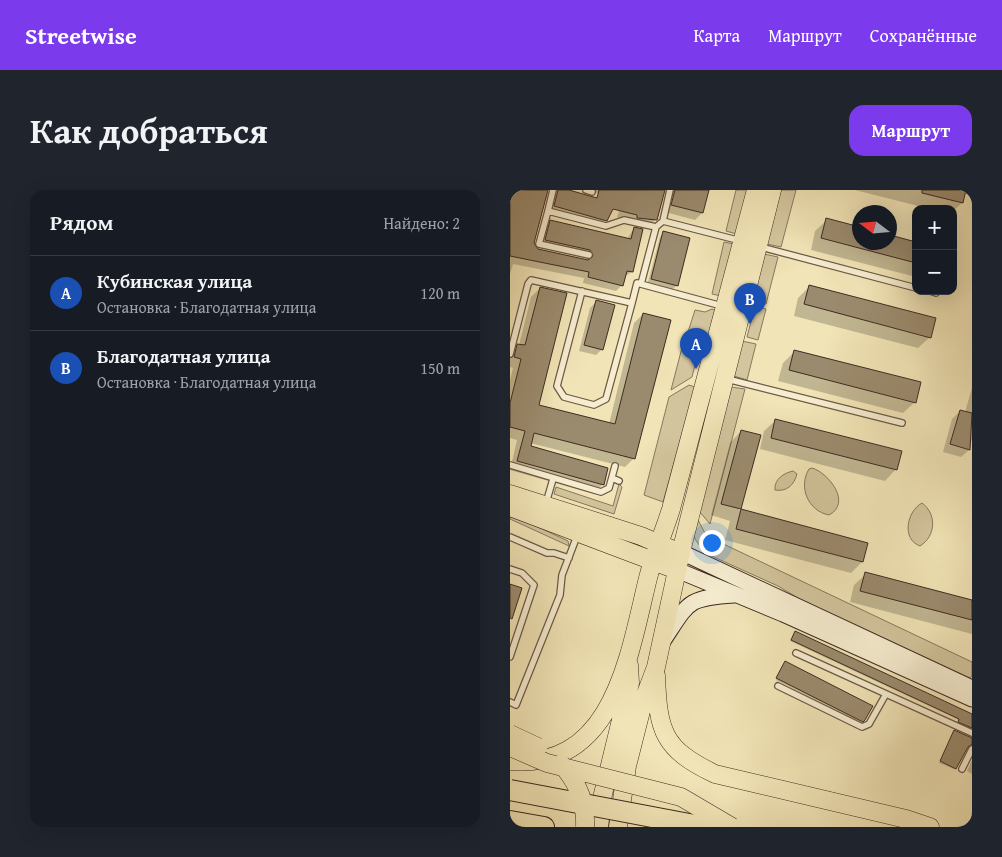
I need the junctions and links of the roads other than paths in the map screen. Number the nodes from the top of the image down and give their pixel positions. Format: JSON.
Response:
{"nodes":[{"id":1,"x":553,"y":190,"type":"edge"},
{"id":2,"x":670,"y":190,"type":"edge"},
{"id":3,"x":756,"y":190,"type":"edge"},
{"id":4,"x":772,"y":190,"type":"edge"},
{"id":5,"x":548,"y":212,"type":"junction"},
{"id":6,"x":663,"y":221,"type":"junction"},
{"id":7,"x":656,"y":227,"type":"junction"},
{"id":8,"x":751,"y":244,"type":"junction"},
{"id":9,"x":589,"y":255,"type":"dead end"},
{"id":10,"x":641,"y":284,"type":"junction"},
{"id":11,"x":912,"y":287,"type":"edge"},
{"id":12,"x":582,"y":291,"type":"junction"},
{"id":13,"x":632,"y":304,"type":"junction"},
{"id":14,"x":726,"y":307,"type":"junction"},
{"id":15,"x":510,"y":354,"type":"edge"},
{"id":16,"x":725,"y":378,"type":"junction"},
{"id":17,"x":902,"y":423,"type":"dead end"},
{"id":18,"x":510,"y":465,"type":"edge"},
{"id":19,"x":615,"y":466,"type":"dead end"},
{"id":20,"x":612,"y":478,"type":"junction"},
{"id":21,"x":553,"y":479,"type":"junction"},
{"id":22,"x":619,"y":480,"type":"dead end"},
{"id":23,"x":510,"y":494,"type":"edge"},
{"id":24,"x":545,"y":506,"type":"junction"},
{"id":25,"x":510,"y":507,"type":"edge"},
{"id":26,"x":578,"y":534,"type":"junction"},
{"id":27,"x":510,"y":537,"type":"edge"},
{"id":28,"x":660,"y":544,"type":"junction"},
{"id":29,"x":681,"y":552,"type":"junction"},
{"id":30,"x":569,"y":558,"type":"junction"},
{"id":31,"x":652,"y":560,"type":"junction"},
{"id":32,"x":510,"y":569,"type":"edge"},
{"id":33,"x":677,"y":570,"type":"junction"},
{"id":34,"x":737,"y":595,"type":"junction"},
{"id":35,"x":662,"y":643,"type":"junction"},
{"id":36,"x":796,"y":653,"type":"dead end"},
{"id":37,"x":510,"y":657,"type":"edge"},
{"id":38,"x":628,"y":657,"type":"junction"},
{"id":39,"x":656,"y":667,"type":"junction"},
{"id":40,"x":778,"y":686,"type":"dead end"},
{"id":41,"x":886,"y":694,"type":"junction"},
{"id":42,"x":971,"y":694,"type":"edge"},
{"id":43,"x":510,"y":702,"type":"edge"},
{"id":44,"x":972,"y":733,"type":"edge"},
{"id":45,"x":510,"y":734,"type":"edge"},
{"id":46,"x":510,"y":747,"type":"edge"},
{"id":47,"x":972,"y":749,"type":"edge"},
{"id":48,"x":510,"y":761,"type":"edge"},
{"id":49,"x":962,"y":769,"type":"dead end"},
{"id":50,"x":510,"y":790,"type":"edge"},
{"id":51,"x":510,"y":821,"type":"edge"},
{"id":52,"x":540,"y":827,"type":"edge"},
{"id":53,"x":585,"y":827,"type":"edge"},
{"id":54,"x":599,"y":827,"type":"edge"},
{"id":55,"x":618,"y":827,"type":"edge"},
{"id":56,"x":705,"y":827,"type":"edge"},
{"id":57,"x":732,"y":827,"type":"edge"},
{"id":58,"x":930,"y":827,"type":"edge"}],
"edges":[{"from":1,"to":5,"type":"lane"},
{"from":2,"to":6,"type":"lane"},
{"from":3,"to":8,"type":"main road"},
{"from":4,"to":8,"type":"main road"},
{"from":5,"to":7,"type":"lane"},
{"from":5,"to":9,"type":"lane"},
{"from":6,"to":7,"type":"lane"},
{"from":6,"to":8,"type":"lane"},
{"from":7,"to":10,"type":"lane"},
{"from":8,"to":11,"type":"lane"},
{"from":8,"to":14,"type":"main road"},
{"from":8,"to":16,"type":"main road"},
{"from":10,"to":13,"type":"lane"},
{"from":10,"to":14,"type":"lane"},
{"from":12,"to":13,"type":"lane"},
{"from":12,"to":13,"type":"lane"},
{"from":12,"to":15,"type":"lane"},
{"from":14,"to":28,"type":"main road"},
{"from":16,"to":17,"type":"lane"},
{"from":16,"to":29,"type":"main road"},
{"from":18,"to":21,"type":"lane"},
{"from":19,"to":20,"type":"lane"},
{"from":20,"to":21,"type":"lane"},
{"from":20,"to":22,"type":"lane"},
{"from":21,"to":24,"type":"lane"},
{"from":23,"to":24,"type":"main road"},
{"from":24,"to":28,"type":"main road"},
{"from":25,"to":26,"type":"main road"},
{"from":26,"to":30,"type":"lane"},
{"from":26,"to":31,"type":"main road"},
{"from":27,"to":30,"type":"lane"},
{"from":28,"to":29,"type":"main road"},
{"from":28,"to":31,"type":"main road"},
{"from":29,"to":33,"type":"main road"},
{"from":29,"to":42,"type":"main road"},
{"from":30,"to":43,"type":"lane"},
{"from":31,"to":33,"type":"main road"},
{"from":31,"to":38,"type":"main road"},
{"from":32,"to":37,"type":"lane"},
{"from":33,"to":34,"type":"main road"},
{"from":33,"to":35,"type":"main road"},
{"from":34,"to":35,"type":"main road"},
{"from":34,"to":42,"type":"main road"},
{"from":35,"to":39,"type":"main road"},
{"from":36,"to":41,"type":"lane"},
{"from":38,"to":48,"type":"main road"},
{"from":38,"to":54,"type":"main road"},
{"from":39,"to":55,"type":"main road"},
{"from":39,"to":58,"type":"main road"},
{"from":40,"to":41,"type":"lane"},
{"from":41,"to":44,"type":"lane"},
{"from":45,"to":53,"type":"main road","bridge":true},
{"from":46,"to":57,"type":"main road","bridge":true},
{"from":47,"to":49,"type":"lane"},
{"from":50,"to":56,"type":"highway","bridge":true},
{"from":51,"to":52,"type":"highway"}]}
